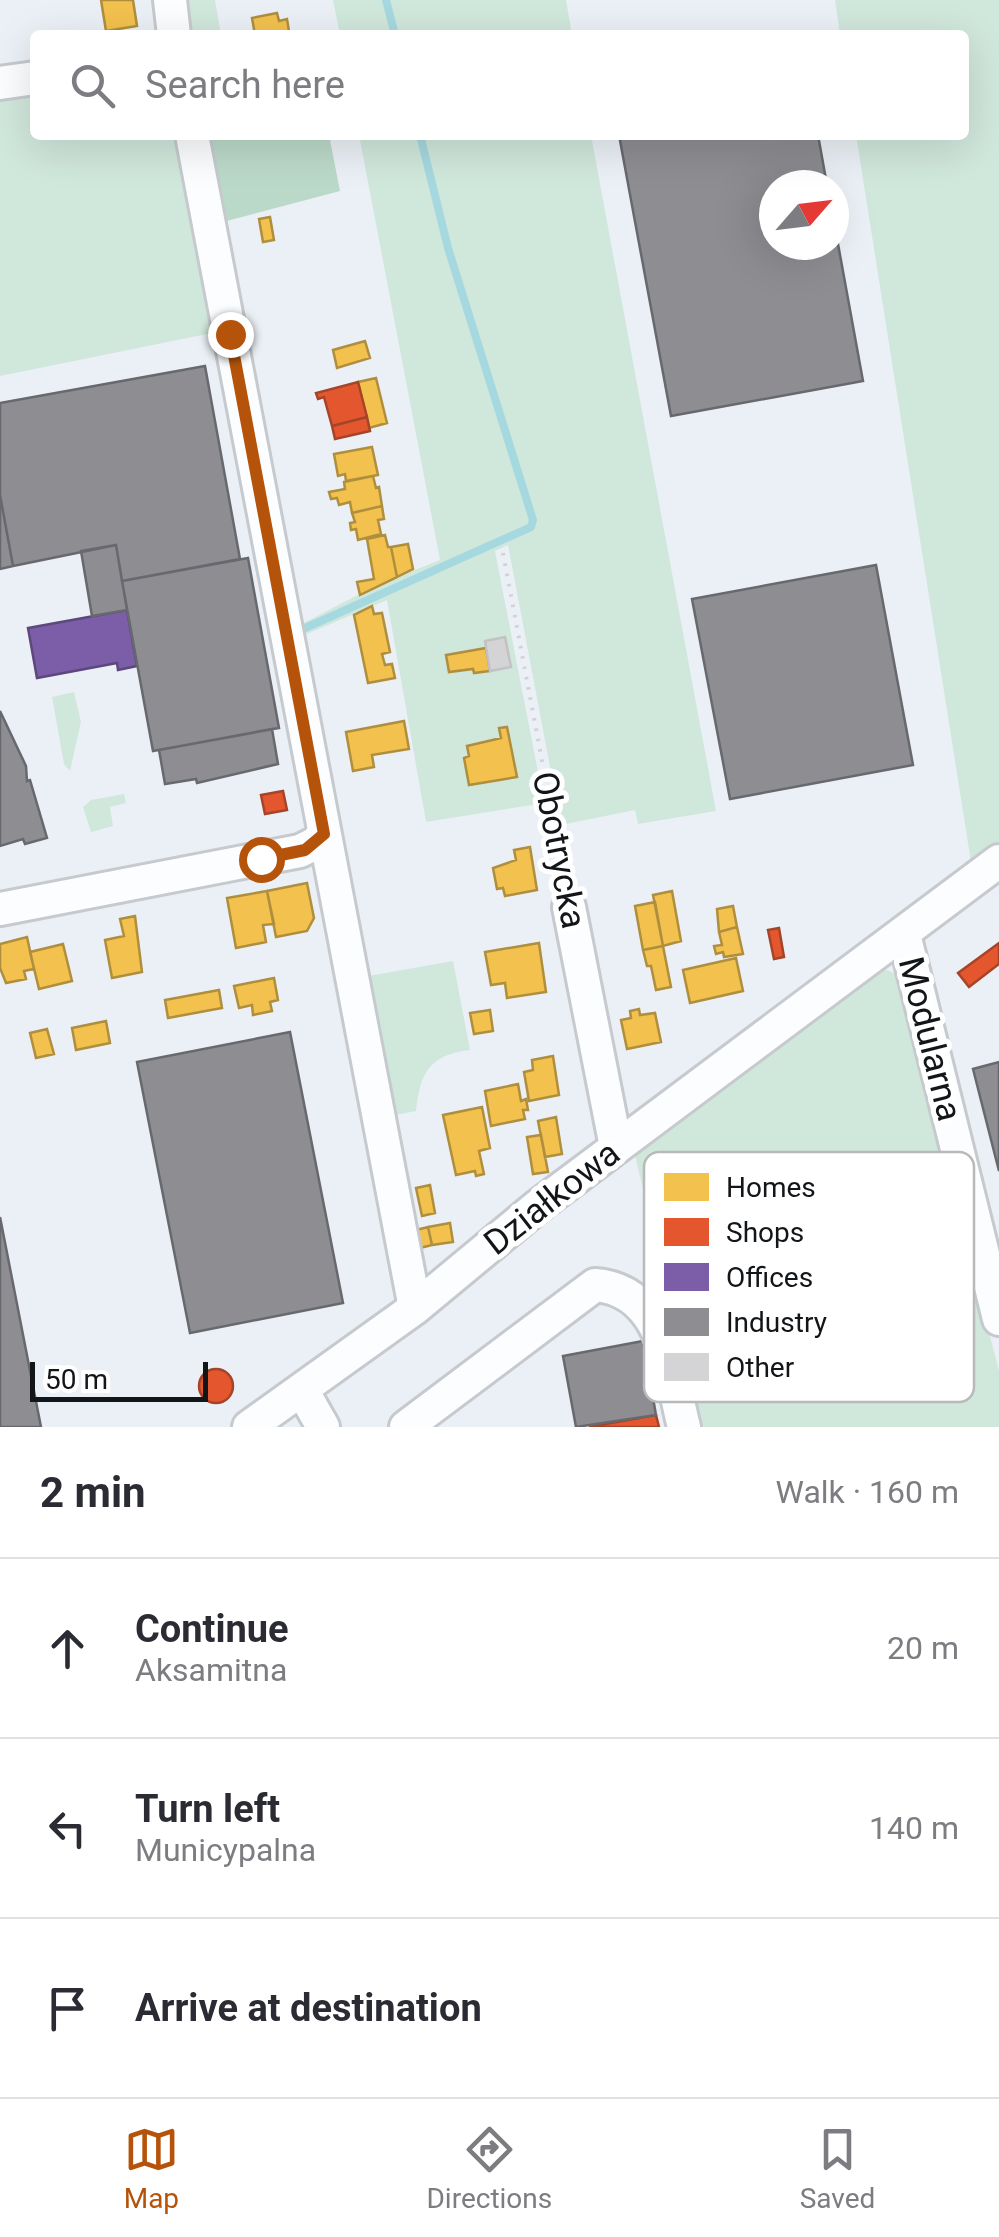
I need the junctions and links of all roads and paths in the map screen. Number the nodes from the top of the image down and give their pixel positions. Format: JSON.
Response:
{"nodes":[{"id":1,"x":170,"y":0,"type":"edge"},
{"id":2,"x":173,"y":30,"type":"edge"},
{"id":3,"x":30,"y":79,"type":"edge"},
{"id":4,"x":0,"y":83,"type":"edge"},
{"id":5,"x":193,"y":140,"type":"edge"},
{"id":6,"x":504,"y":553,"type":"dead end"},
{"id":7,"x":324,"y":834,"type":"junction"},
{"id":8,"x":999,"y":861,"type":"edge"},
{"id":9,"x":569,"y":908,"type":"joint"},
{"id":10,"x":0,"y":909,"type":"edge"},
{"id":11,"x":904,"y":934,"type":"junction"},
{"id":12,"x":616,"y":1148,"type":"junction"},
{"id":13,"x":958,"y":1152,"type":"edge"},
{"id":14,"x":974,"y":1218,"type":"edge"},
{"id":15,"x":415,"y":1308,"type":"junction"},
{"id":16,"x":644,"y":1311,"type":"edge"},
{"id":17,"x":999,"y":1319,"type":"edge"},
{"id":18,"x":302,"y":1390,"type":"junction"},
{"id":19,"x":677,"y":1402,"type":"edge"},
{"id":20,"x":268,"y":1422,"type":"edge"},
{"id":21,"x":323,"y":1427,"type":"edge"},
{"id":22,"x":406,"y":1427,"type":"edge"},
{"id":23,"x":684,"y":1427,"type":"edge"}],
"edges":[{"from":1,"to":2,"type":"street"},
{"from":3,"to":4,"type":"street"},
{"from":5,"to":7,"type":"street"},
{"from":6,"to":9,"type":"path","name":"Obotrycka"},
{"from":7,"to":10,"type":"street"},
{"from":7,"to":15,"type":"street"},
{"from":8,"to":11,"type":"street","name":"Działkowa"},
{"from":9,"to":12,"type":"street","name":"Obotrycka"},
{"from":11,"to":12,"type":"street","name":"Działkowa"},
{"from":11,"to":13,"type":"street","name":"Modularna"},
{"from":12,"to":15,"type":"street","name":"Działkowa"},
{"from":14,"to":17,"type":"street","name":"Modularna"},
{"from":15,"to":18,"type":"street","name":"Działkowa"},
{"from":16,"to":22,"type":"street"},
{"from":18,"to":20,"type":"street","name":"Działkowa"},
{"from":18,"to":21,"type":"street"},
{"from":19,"to":23,"type":"street"}]}
